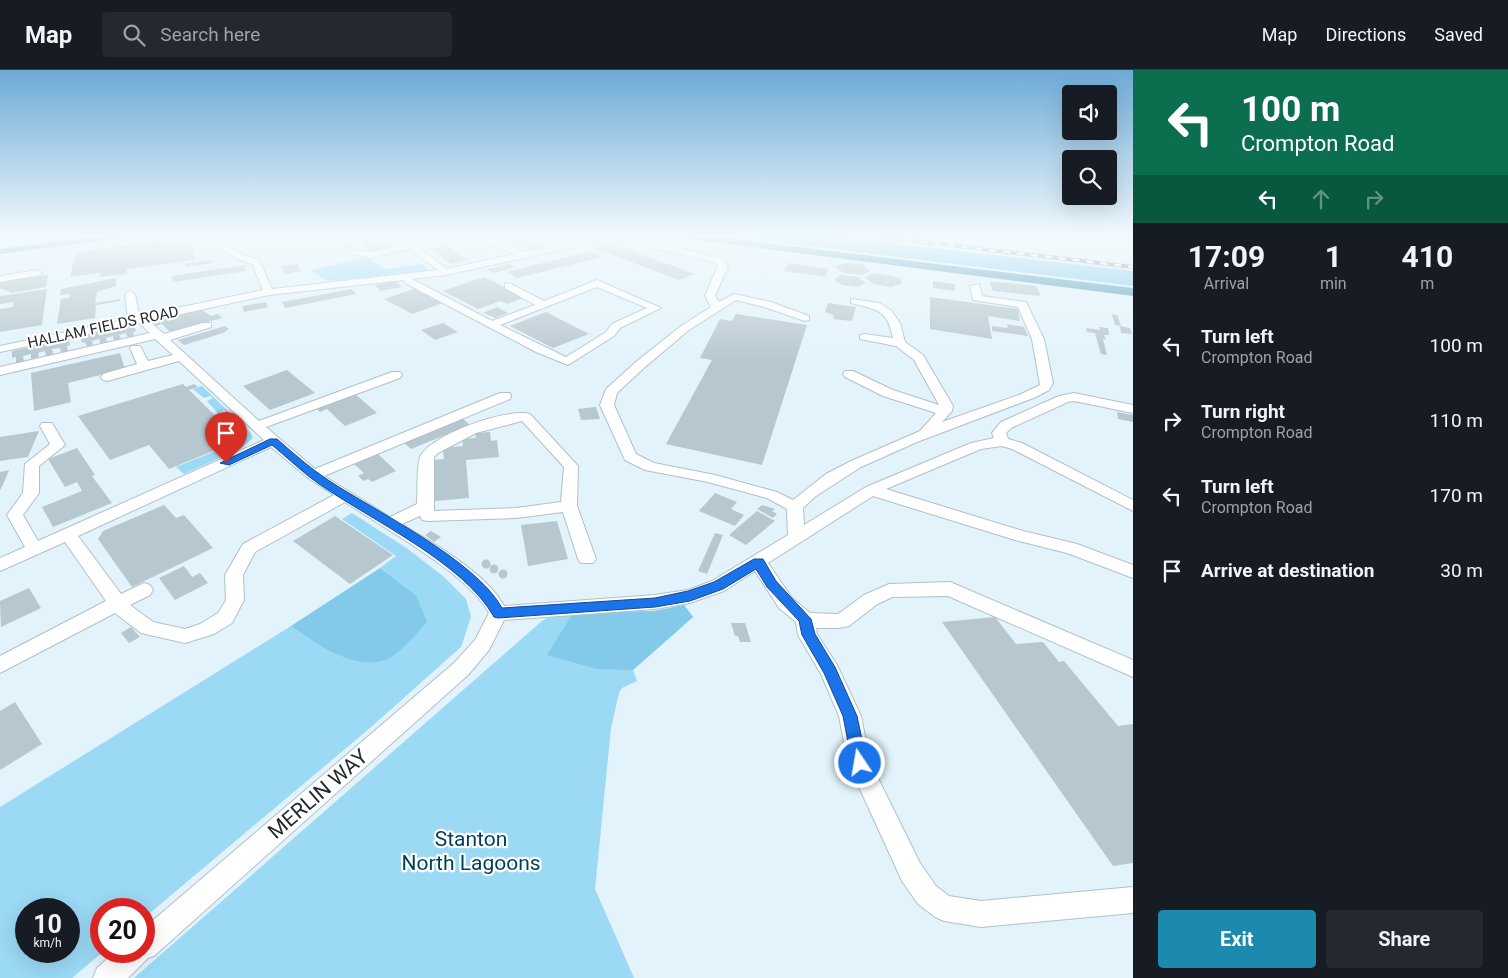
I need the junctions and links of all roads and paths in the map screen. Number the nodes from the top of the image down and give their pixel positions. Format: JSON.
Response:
{"nodes":[{"id":1,"x":262,"y":277,"type":"edge"},
{"id":2,"x":395,"y":277,"type":"edge"},
{"id":3,"x":406,"y":277,"type":"edge"},
{"id":4,"x":718,"y":277,"type":"edge"},
{"id":5,"x":510,"y":286,"type":"dead end"},
{"id":6,"x":975,"y":286,"type":"dead end"},
{"id":7,"x":365,"y":291,"type":"dead end"},
{"id":8,"x":130,"y":294,"type":"dead end"},
{"id":9,"x":269,"y":294,"type":"junction"},
{"id":10,"x":855,"y":301,"type":"dead end"},
{"id":11,"x":542,"y":305,"type":"junction"},
{"id":12,"x":718,"y":308,"type":"junction"},
{"id":13,"x":805,"y":318,"type":"dead end"},
{"id":14,"x":137,"y":319,"type":"junction"},
{"id":15,"x":493,"y":324,"type":"junction"},
{"id":16,"x":207,"y":325,"type":"dead end"},
{"id":17,"x":74,"y":332,"type":"junction"},
{"id":18,"x":160,"y":337,"type":"junction"},
{"id":19,"x":864,"y":337,"type":"dead end"},
{"id":20,"x":900,"y":344,"type":"junction"},
{"id":21,"x":4,"y":348,"type":"edge"},
{"id":22,"x":136,"y":348,"type":"dead end"},
{"id":23,"x":80,"y":353,"type":"junction"},
{"id":24,"x":181,"y":357,"type":"junction"},
{"id":25,"x":144,"y":366,"type":"junction"},
{"id":26,"x":12,"y":368,"type":"junction"},
{"id":27,"x":0,"y":371,"type":"edge"},
{"id":28,"x":396,"y":374,"type":"dead end"},
{"id":29,"x":850,"y":374,"type":"dead end"},
{"id":30,"x":106,"y":377,"type":"dead end"},
{"id":31,"x":505,"y":396,"type":"dead end"},
{"id":32,"x":1133,"y":409,"type":"edge"},
{"id":33,"x":945,"y":411,"type":"junction"},
{"id":34,"x":47,"y":426,"type":"dead end"},
{"id":35,"x":257,"y":426,"type":"junction"},
{"id":36,"x":924,"y":435,"type":"junction"},
{"id":37,"x":273,"y":441,"type":"junction"},
{"id":38,"x":1002,"y":442,"type":"junction"},
{"id":39,"x":314,"y":475,"type":"junction"},
{"id":40,"x":871,"y":490,"type":"junction"},
{"id":41,"x":345,"y":496,"type":"junction"},
{"id":42,"x":569,"y":506,"type":"junction"},
{"id":43,"x":1133,"y":506,"type":"edge"},
{"id":44,"x":424,"y":507,"type":"junction"},
{"id":45,"x":795,"y":507,"type":"junction"},
{"id":46,"x":390,"y":524,"type":"junction"},
{"id":47,"x":68,"y":534,"type":"junction"},
{"id":48,"x":796,"y":537,"type":"junction"},
{"id":49,"x":35,"y":549,"type":"junction"},
{"id":50,"x":587,"y":559,"type":"dead end"},
{"id":51,"x":758,"y":562,"type":"junction"},
{"id":52,"x":1,"y":565,"type":"edge"},
{"id":53,"x":1133,"y":572,"type":"edge"},
{"id":54,"x":144,"y":590,"type":"dead end"},
{"id":55,"x":117,"y":604,"type":"junction"},
{"id":56,"x":498,"y":614,"type":"junction"},
{"id":57,"x":805,"y":619,"type":"junction"},
{"id":58,"x":0,"y":665,"type":"edge"},
{"id":59,"x":1133,"y":669,"type":"edge"},
{"id":60,"x":1133,"y":900,"type":"edge"},
{"id":61,"x":155,"y":936,"type":"edge"},
{"id":62,"x":124,"y":963,"type":"edge"},
{"id":63,"x":107,"y":978,"type":"edge"}],
"edges":[{"from":1,"to":9,"type":"street"},
{"from":2,"to":9,"type":"street","name":"HALLAM FIELDS ROAD"},
{"from":3,"to":15,"type":"street"},
{"from":4,"to":12,"type":"street"},
{"from":5,"to":11,"type":"street"},
{"from":6,"to":36,"type":"street"},
{"from":7,"to":9,"type":"street"},
{"from":8,"to":14,"type":"street"},
{"from":9,"to":14,"type":"street","name":"HALLAM FIELDS ROAD"},
{"from":10,"to":20,"type":"street"},
{"from":11,"to":15,"type":"street"},
{"from":11,"to":15,"type":"street"},
{"from":12,"to":13,"type":"street"},
{"from":12,"to":45,"type":"street"},
{"from":14,"to":17,"type":"street","name":"HALLAM FIELDS ROAD"},
{"from":14,"to":18,"type":"street"},
{"from":16,"to":18,"type":"street"},
{"from":17,"to":21,"type":"street","name":"HALLAM FIELDS ROAD"},
{"from":17,"to":23,"type":"street"},
{"from":18,"to":23,"type":"street"},
{"from":18,"to":24,"type":"street"},
{"from":19,"to":20,"type":"street"},
{"from":20,"to":33,"type":"street"},
{"from":21,"to":26,"type":"street"},
{"from":22,"to":25,"type":"street"},
{"from":23,"to":26,"type":"street"},
{"from":24,"to":25,"type":"street"},
{"from":24,"to":35,"type":"street"},
{"from":25,"to":30,"type":"street"},
{"from":26,"to":27,"type":"street"},
{"from":28,"to":35,"type":"street"},
{"from":29,"to":33,"type":"street"},
{"from":31,"to":39,"type":"street"},
{"from":32,"to":38,"type":"street"},
{"from":33,"to":36,"type":"street"},
{"from":34,"to":49,"type":"street"},
{"from":35,"to":37,"type":"street"},
{"from":36,"to":45,"type":"street"},
{"from":37,"to":39,"type":"street"},
{"from":37,"to":47,"type":"street"},
{"from":38,"to":40,"type":"street"},
{"from":38,"to":43,"type":"street"},
{"from":39,"to":41,"type":"street"},
{"from":40,"to":48,"type":"street"},
{"from":40,"to":53,"type":"street"},
{"from":41,"to":46,"type":"street"},
{"from":41,"to":55,"type":"street"},
{"from":42,"to":44,"type":"street"},
{"from":42,"to":44,"type":"street"},
{"from":42,"to":50,"type":"street"},
{"from":44,"to":46,"type":"street"},
{"from":45,"to":48,"type":"street"},
{"from":46,"to":56,"type":"street"},
{"from":47,"to":49,"type":"street"},
{"from":47,"to":55,"type":"street"},
{"from":48,"to":51,"type":"street"},
{"from":49,"to":52,"type":"street"},
{"from":51,"to":56,"type":"street"},
{"from":51,"to":57,"type":"street"},
{"from":54,"to":55,"type":"street"},
{"from":55,"to":58,"type":"street"},
{"from":56,"to":61,"type":"street","name":"MERLIN WAY"},
{"from":57,"to":59,"type":"street"},
{"from":57,"to":60,"type":"street"},
{"from":62,"to":63,"type":"street"}]}
